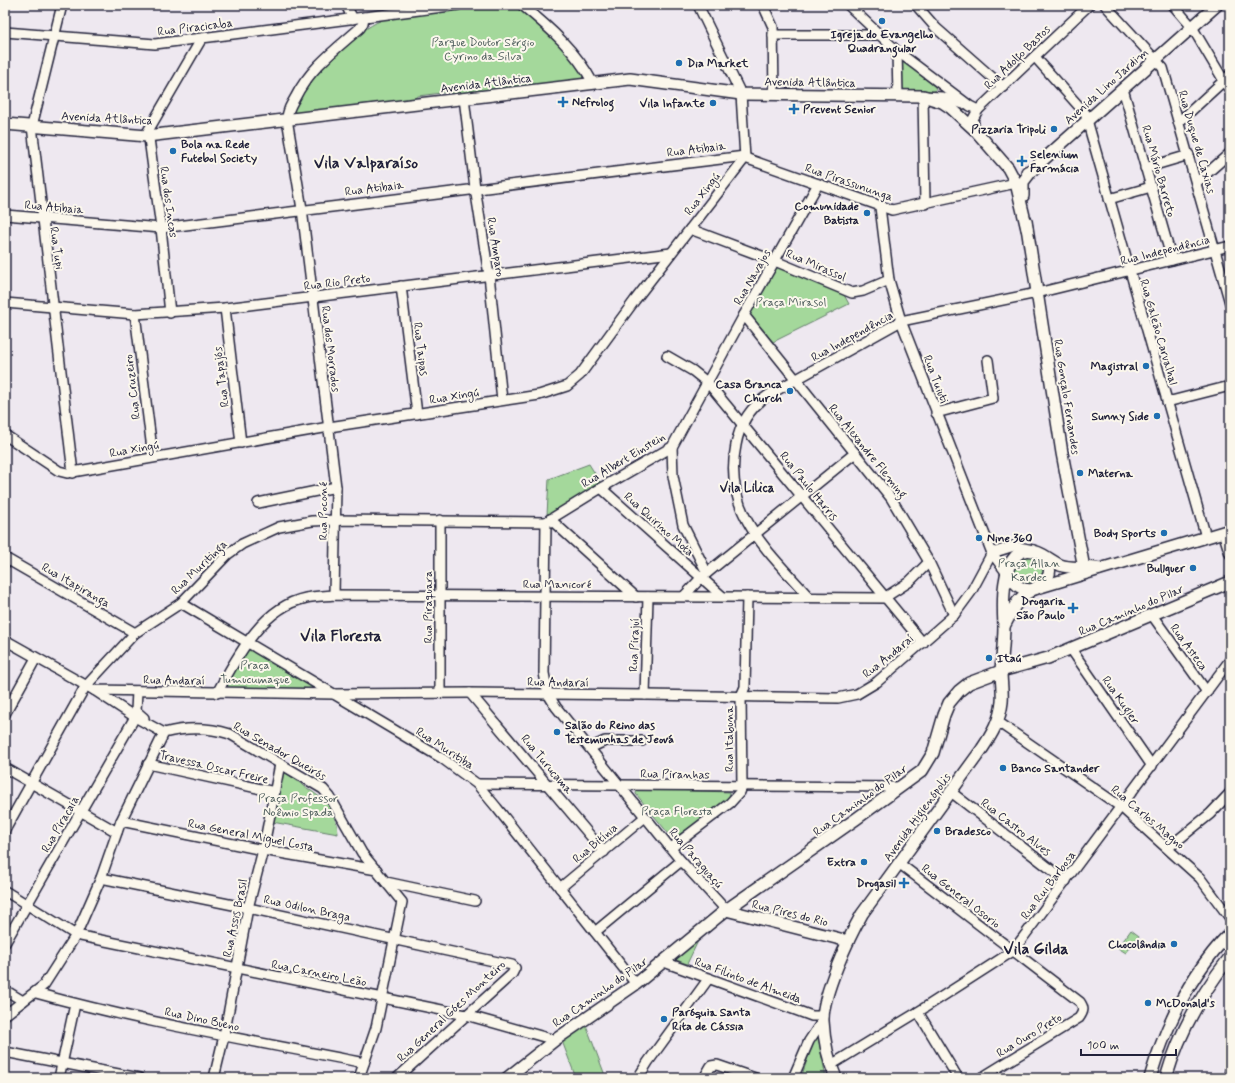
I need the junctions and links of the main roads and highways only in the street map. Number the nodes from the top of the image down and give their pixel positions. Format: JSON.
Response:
{"nodes":[{"id":1,"x":1217,"y":5,"type":"edge"},
{"id":2,"x":923,"y":96,"type":"joint"},
{"id":3,"x":5,"y":124,"type":"edge"},
{"id":4,"x":1008,"y":168,"type":"junction"},
{"id":5,"x":1033,"y":169,"type":"junction"},
{"id":6,"x":1027,"y":229,"type":"junction"},
{"id":7,"x":1227,"y":531,"type":"edge"},
{"id":8,"x":1038,"y":553,"type":"junction"},
{"id":9,"x":1084,"y":568,"type":"junction"},
{"id":10,"x":1099,"y":569,"type":"junction"},
{"id":11,"x":1004,"y":571,"type":"junction"},
{"id":12,"x":1073,"y":577,"type":"junction"},
{"id":13,"x":1230,"y":582,"type":"edge"},
{"id":14,"x":1036,"y":589,"type":"junction"},
{"id":15,"x":1004,"y":626,"type":"junction"},
{"id":16,"x":1001,"y":671,"type":"junction"},
{"id":17,"x":726,"y":910,"type":"junction"},
{"id":18,"x":1230,"y":933,"type":"edge"},
{"id":19,"x":848,"y":941,"type":"junction"},
{"id":20,"x":1230,"y":957,"type":"edge"},
{"id":21,"x":507,"y":1078,"type":"edge"},
{"id":22,"x":836,"y":1078,"type":"edge"},
{"id":23,"x":1150,"y":1078,"type":"edge"},
{"id":24,"x":1166,"y":1078,"type":"edge"}],
"edges":[{"from":1,"to":5,"type":"main road","name":"Avenida Lino Jardim"},
{"from":2,"to":3,"type":"main road","name":"Avenida Atlântica"},
{"from":2,"to":4,"type":"main road","name":"Rua Gonçalo Fernandes"},
{"from":4,"to":5,"type":"main road"},
{"from":4,"to":6,"type":"main road","name":"Rua Gonçalo Fernandes"},
{"from":5,"to":6,"type":"main road","name":"Rua Gonçalo Fernandes"},
{"from":6,"to":9,"type":"main road","name":"Rua Gonçalo Fernandes"},
{"from":7,"to":10,"type":"main road"},
{"from":8,"to":9,"type":"main road"},
{"from":8,"to":11,"type":"main road"},
{"from":8,"to":14,"type":"main road"},
{"from":9,"to":10,"type":"main road"},
{"from":9,"to":12,"type":"main road"},
{"from":10,"to":12,"type":"main road"},
{"from":11,"to":14,"type":"main road"},
{"from":11,"to":15,"type":"main road","name":"Avenida Higienópolis"},
{"from":12,"to":14,"type":"main road"},
{"from":13,"to":16,"type":"main road","name":"Rua Caminho do Pilar"},
{"from":14,"to":15,"type":"main road","name":"Avenida Higienópolis"},
{"from":15,"to":16,"type":"main road","name":"Avenida Higienópolis"},
{"from":16,"to":17,"type":"main road","name":"Rua Caminho do Pilar"},
{"from":16,"to":19,"type":"main road","name":"Avenida Higienópolis"},
{"from":17,"to":19,"type":"main road","name":"Rua Pires do Rio"},
{"from":17,"to":21,"type":"main road","name":"Rua Caminho do Pilar"},
{"from":18,"to":23,"type":"main road"},
{"from":19,"to":22,"type":"main road","name":"Avenida Higienópolis"},
{"from":20,"to":24,"type":"main road"}]}
